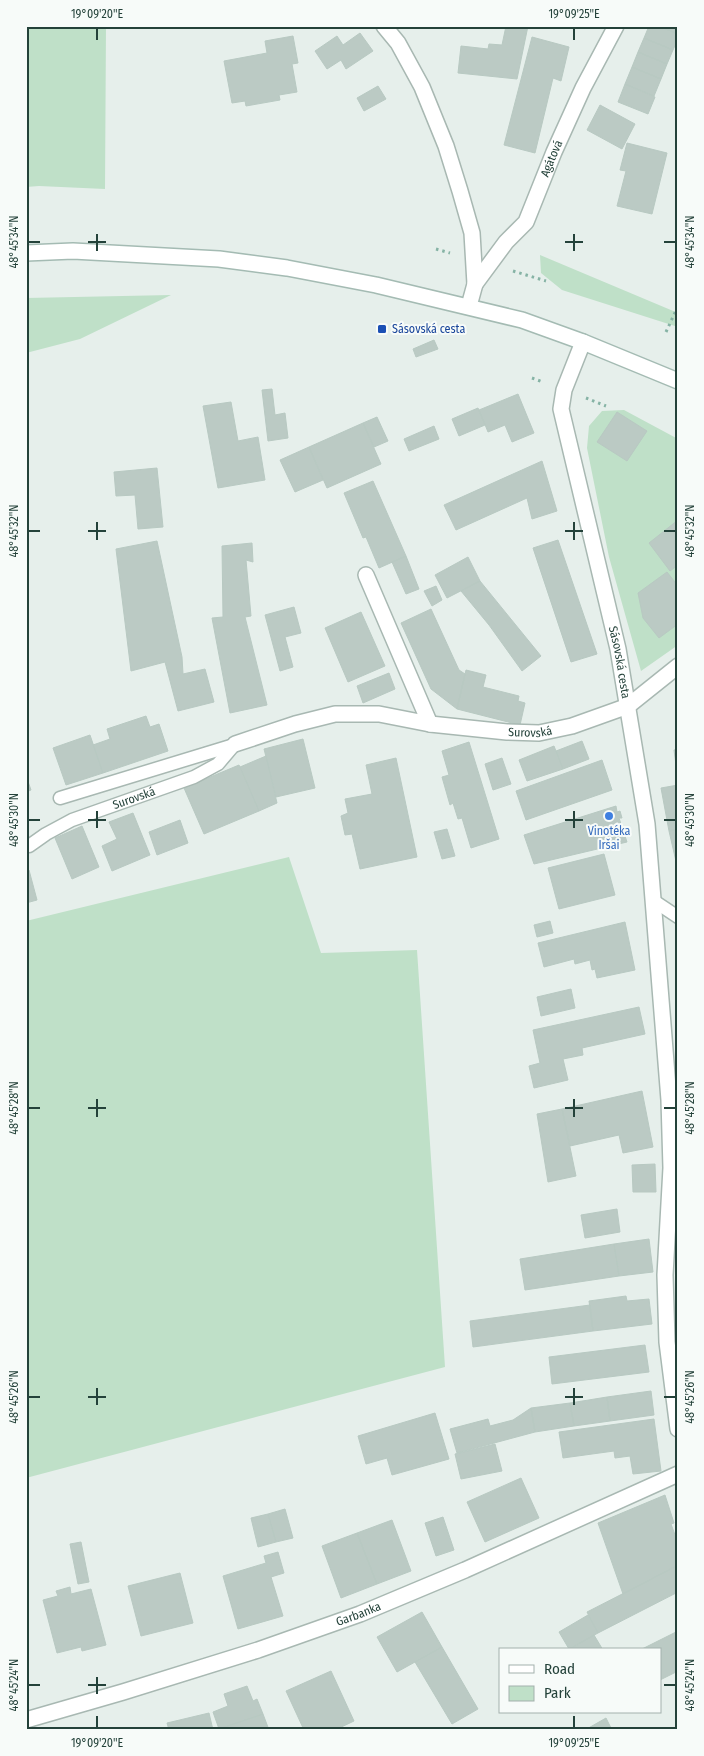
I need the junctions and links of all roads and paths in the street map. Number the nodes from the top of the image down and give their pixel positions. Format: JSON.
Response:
{"nodes":[{"id":1,"x":384,"y":26,"type":"edge"},
{"id":2,"x":616,"y":26,"type":"edge"},
{"id":3,"x":26,"y":253,"type":"edge"},
{"id":4,"x":475,"y":284,"type":"junction"},
{"id":5,"x":469,"y":306,"type":"junction"},
{"id":6,"x":678,"y":306,"type":"edge"},
{"id":7,"x":666,"y":332,"type":"dead end"},
{"id":8,"x":583,"y":342,"type":"junction"},
{"id":9,"x":678,"y":381,"type":"edge"},
{"id":10,"x":366,"y":575,"type":"dead end"},
{"id":11,"x":678,"y":666,"type":"edge"},
{"id":12,"x":628,"y":706,"type":"junction"},
{"id":13,"x":430,"y":724,"type":"junction"},
{"id":14,"x":235,"y":744,"type":"junction"},
{"id":15,"x":60,"y":798,"type":"dead end"},
{"id":16,"x":29,"y":846,"type":"dead end"},
{"id":17,"x":654,"y":901,"type":"junction"},
{"id":18,"x":678,"y":917,"type":"edge"},
{"id":19,"x":678,"y":1429,"type":"edge"},
{"id":20,"x":678,"y":1474,"type":"edge"},
{"id":21,"x":26,"y":1720,"type":"edge"}],
"edges":[{"from":1,"to":4,"type":"street"},
{"from":2,"to":4,"type":"street","name":"Agátová"},
{"from":3,"to":5,"type":"street"},
{"from":4,"to":5,"type":"street"},
{"from":5,"to":8,"type":"street"},
{"from":6,"to":7,"type":"path"},
{"from":8,"to":9,"type":"street"},
{"from":8,"to":12,"type":"street","name":"Sásovská cesta"},
{"from":10,"to":13,"type":"street"},
{"from":11,"to":12,"type":"street","name":"Surovská"},
{"from":12,"to":13,"type":"street","name":"Surovská"},
{"from":12,"to":17,"type":"street","name":"Sásovská cesta"},
{"from":13,"to":14,"type":"street","name":"Surovská"},
{"from":14,"to":15,"type":"lane","name":"Surovská"},
{"from":14,"to":16,"type":"lane","name":"Surovská"},
{"from":17,"to":18,"type":"lane"},
{"from":17,"to":19,"type":"street","name":"Sásovská cesta"},
{"from":20,"to":21,"type":"street","name":"Garbanka"}]}
